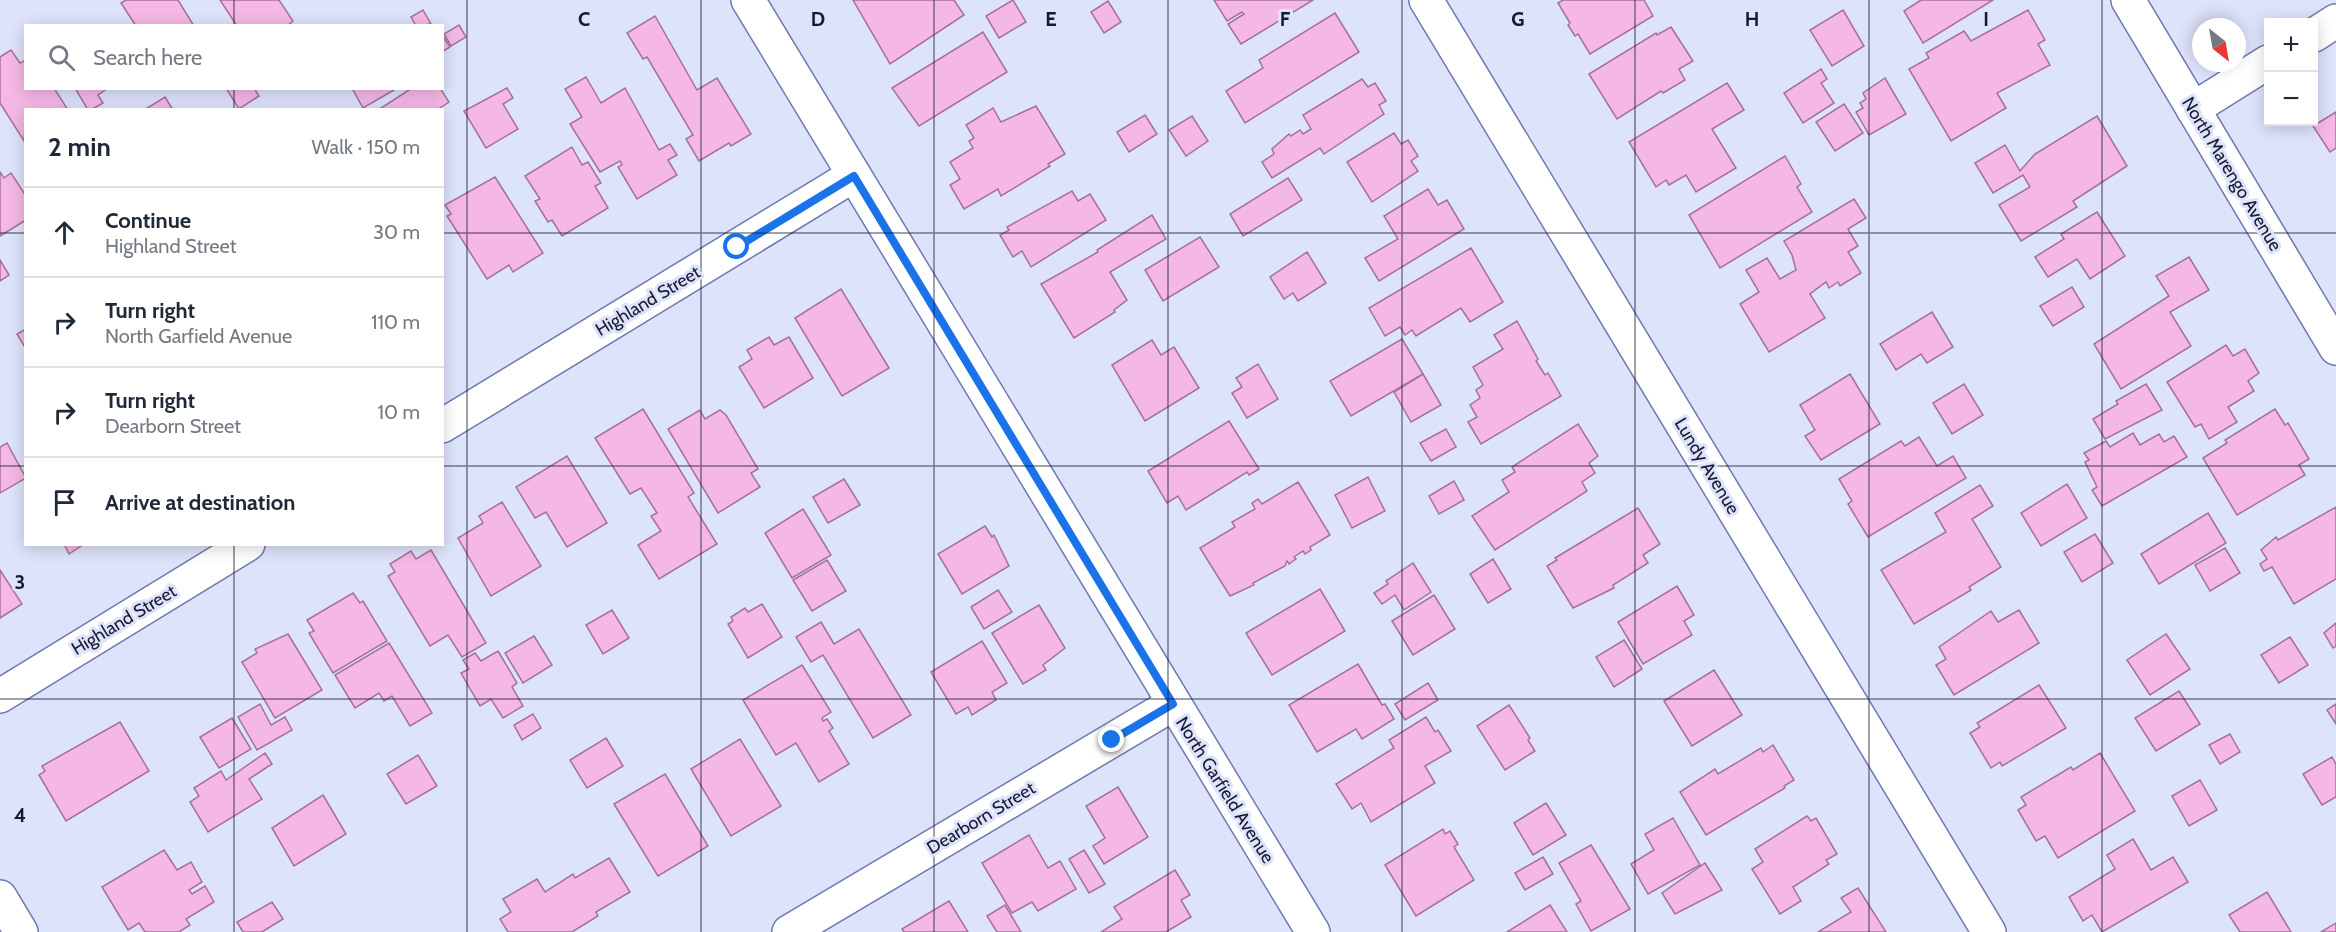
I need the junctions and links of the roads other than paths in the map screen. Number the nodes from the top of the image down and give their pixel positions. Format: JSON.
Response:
{"nodes":[{"id":1,"x":748,"y":0,"type":"edge"},
{"id":2,"x":1426,"y":0,"type":"edge"},
{"id":3,"x":2128,"y":0,"type":"edge"},
{"id":4,"x":2336,"y":21,"type":"edge"},
{"id":5,"x":2318,"y":32,"type":"edge"},
{"id":6,"x":2264,"y":65,"type":"edge"},
{"id":7,"x":2193,"y":109,"type":"junction"},
{"id":8,"x":854,"y":176,"type":"junction"},
{"id":9,"x":2336,"y":348,"type":"edge"},
{"id":10,"x":444,"y":425,"type":"edge"},
{"id":11,"x":245,"y":546,"type":"edge"},
{"id":12,"x":0,"y":696,"type":"edge"},
{"id":13,"x":1173,"y":704,"type":"junction"},
{"id":14,"x":789,"y":932,"type":"edge"},
{"id":15,"x":1312,"y":932,"type":"edge"},
{"id":16,"x":1989,"y":932,"type":"edge"}],
"edges":[{"from":1,"to":8,"type":"street","name":"North Garfield Avenue"},
{"from":2,"to":16,"type":"street","name":"Lundy Avenue"},
{"from":3,"to":7,"type":"street","name":"North Marengo Avenue"},
{"from":4,"to":5,"type":"street"},
{"from":6,"to":7,"type":"street"},
{"from":7,"to":9,"type":"street","name":"North Marengo Avenue"},
{"from":8,"to":10,"type":"street","name":"Highland Street"},
{"from":8,"to":13,"type":"street","name":"North Garfield Avenue"},
{"from":11,"to":12,"type":"street","name":"Highland Street"},
{"from":13,"to":14,"type":"street","name":"Dearborn Street"},
{"from":13,"to":15,"type":"street","name":"North Garfield Avenue"}]}
